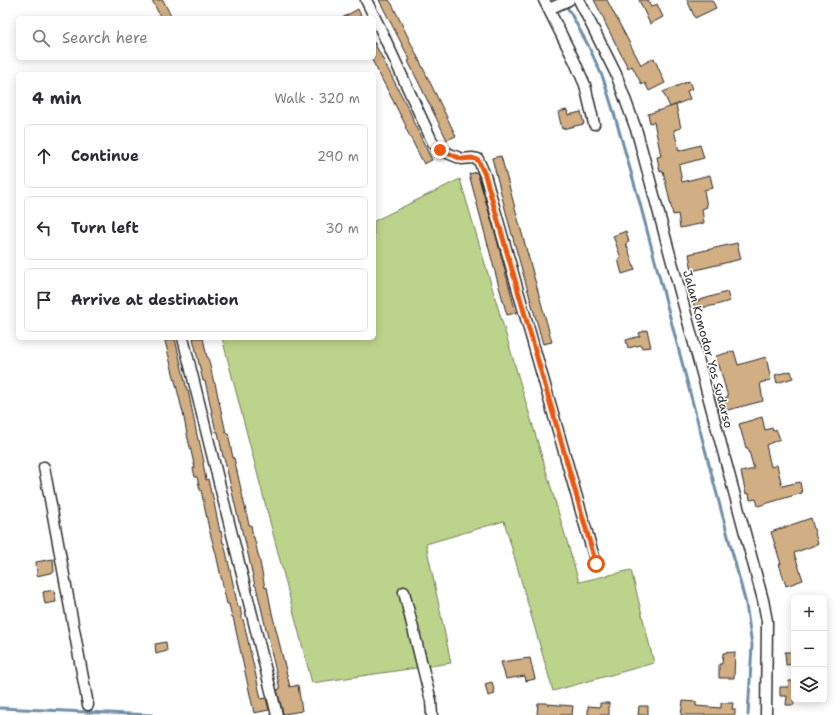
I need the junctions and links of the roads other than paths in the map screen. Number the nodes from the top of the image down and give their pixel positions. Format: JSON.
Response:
{"nodes":[{"id":1,"x":366,"y":0,"type":"edge"},
{"id":2,"x":569,"y":0,"type":"edge"},
{"id":3,"x":579,"y":0,"type":"edge"},
{"id":4,"x":549,"y":5,"type":"edge"},
{"id":5,"x":374,"y":16,"type":"edge"},
{"id":6,"x":376,"y":20,"type":"edge"},
{"id":7,"x":594,"y":124,"type":"dead end"},
{"id":8,"x":183,"y":340,"type":"edge"},
{"id":9,"x":44,"y":467,"type":"dead end"},
{"id":10,"x":596,"y":564,"type":"dead end"},
{"id":11,"x":404,"y":592,"type":"dead end"},
{"id":12,"x":88,"y":705,"type":"dead end"},
{"id":13,"x":277,"y":715,"type":"edge"},
{"id":14,"x":432,"y":715,"type":"edge"},
{"id":15,"x":766,"y":715,"type":"edge"}],
"edges":[{"from":1,"to":5,"type":"street"},
{"from":2,"to":4,"type":"street"},
{"from":3,"to":15,"type":"street","name":"Jalan Komodor Yos Sudarso"},
{"from":4,"to":7,"type":"street"},
{"from":6,"to":10,"type":"street"},
{"from":8,"to":13,"type":"street"},
{"from":9,"to":12,"type":"street"},
{"from":11,"to":14,"type":"street"}]}
